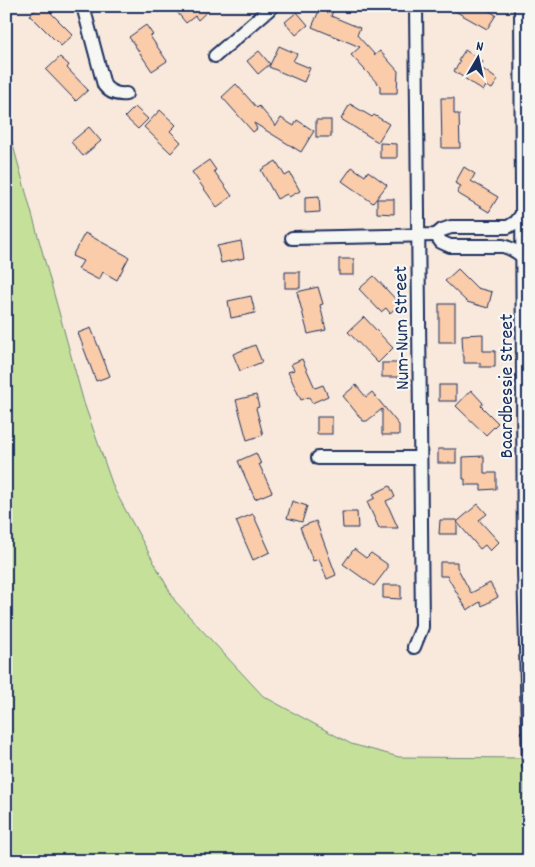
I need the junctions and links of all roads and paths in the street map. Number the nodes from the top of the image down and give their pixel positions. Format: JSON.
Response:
{"nodes":[{"id":1,"x":82,"y":6,"type":"edge"},
{"id":2,"x":273,"y":6,"type":"edge"},
{"id":3,"x":416,"y":6,"type":"edge"},
{"id":4,"x":521,"y":6,"type":"edge"},
{"id":5,"x":215,"y":56,"type":"dead end"},
{"id":6,"x":126,"y":94,"type":"dead end"},
{"id":7,"x":522,"y":214,"type":"junction"},
{"id":8,"x":436,"y":235,"type":"junction"},
{"id":9,"x":418,"y":236,"type":"junction"},
{"id":10,"x":292,"y":238,"type":"dead end"},
{"id":11,"x":523,"y":257,"type":"junction"},
{"id":12,"x":318,"y":458,"type":"dead end"},
{"id":13,"x":420,"y":458,"type":"junction"},
{"id":14,"x":414,"y":647,"type":"dead end"},
{"id":15,"x":529,"y":765,"type":"edge"}],
"edges":[{"from":1,"to":6,"type":"street"},
{"from":2,"to":5,"type":"street"},
{"from":3,"to":9,"type":"street","name":"Num-Num Street"},
{"from":4,"to":7,"type":"street","name":"Baardbessie Street"},
{"from":7,"to":8,"type":"street"},
{"from":7,"to":11,"type":"street","name":"Baardbessie Street"},
{"from":8,"to":9,"type":"street"},
{"from":8,"to":11,"type":"street"},
{"from":9,"to":10,"type":"street"},
{"from":9,"to":13,"type":"street","name":"Num-Num Street"},
{"from":11,"to":15,"type":"street","name":"Baardbessie Street"},
{"from":12,"to":13,"type":"street"},
{"from":13,"to":14,"type":"street","name":"Num-Num Street"}]}
